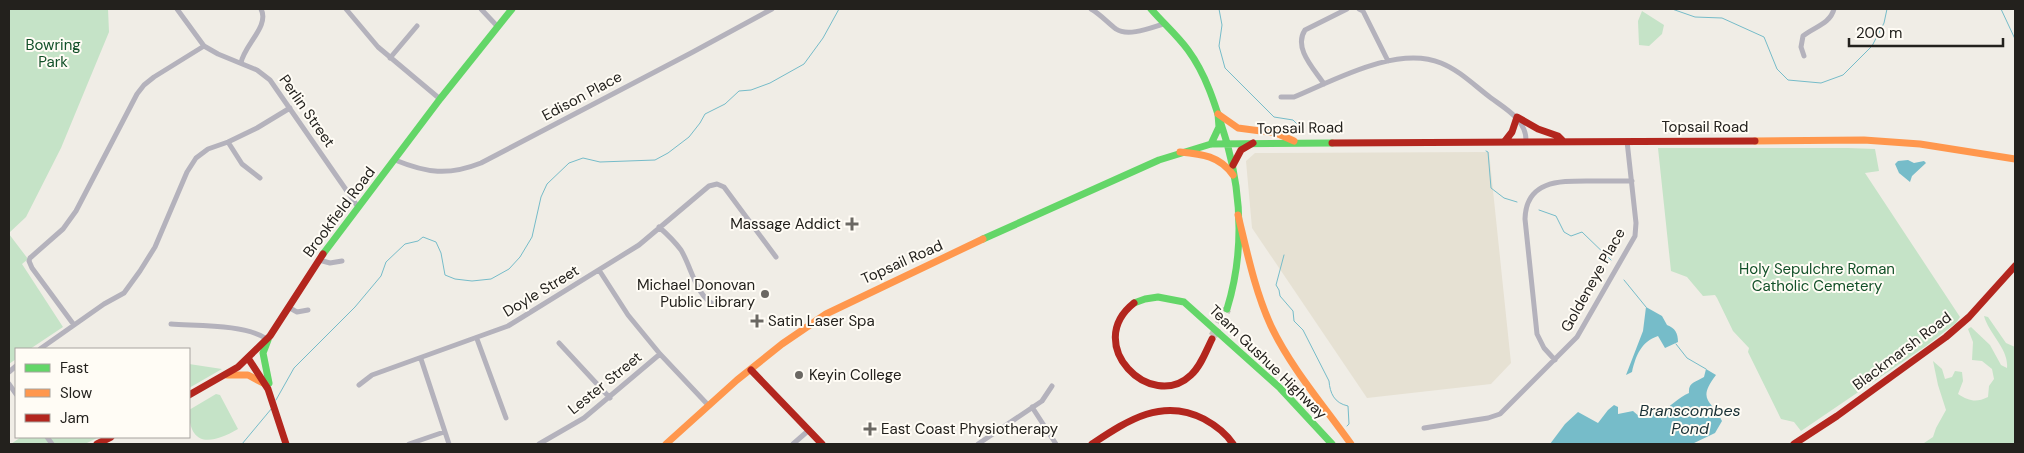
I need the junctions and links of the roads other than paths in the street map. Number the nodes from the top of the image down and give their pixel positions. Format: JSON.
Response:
{"nodes":[{"id":1,"x":177,"y":9,"type":"edge"},
{"id":2,"x":261,"y":9,"type":"edge"},
{"id":3,"x":346,"y":9,"type":"edge"},
{"id":4,"x":481,"y":9,"type":"edge"},
{"id":5,"x":512,"y":9,"type":"edge"},
{"id":6,"x":772,"y":9,"type":"edge"},
{"id":7,"x":1090,"y":9,"type":"edge"},
{"id":8,"x":1152,"y":9,"type":"edge"},
{"id":9,"x":1347,"y":9,"type":"edge"},
{"id":10,"x":1359,"y":9,"type":"edge"},
{"id":11,"x":1834,"y":9,"type":"edge"},
{"id":12,"x":761,"y":11,"type":"edge"},
{"id":13,"x":1163,"y":24,"type":"junction"},
{"id":14,"x":417,"y":26,"type":"dead end"},
{"id":15,"x":498,"y":27,"type":"junction"},
{"id":16,"x":204,"y":46,"type":"junction"},
{"id":17,"x":1804,"y":56,"type":"dead end"},
{"id":18,"x":390,"y":58,"type":"junction"},
{"id":19,"x":1388,"y":61,"type":"junction"},
{"id":20,"x":241,"y":63,"type":"junction"},
{"id":21,"x":1324,"y":84,"type":"junction"},
{"id":22,"x":1281,"y":97,"type":"dead end"},
{"id":23,"x":440,"y":99,"type":"junction"},
{"id":24,"x":290,"y":108,"type":"junction"},
{"id":25,"x":1218,"y":114,"type":"junction"},
{"id":26,"x":1517,"y":117,"type":"junction"},
{"id":27,"x":1526,"y":140,"type":"junction"},
{"id":28,"x":1562,"y":140,"type":"junction"},
{"id":29,"x":1505,"y":141,"type":"junction"},
{"id":30,"x":1627,"y":141,"type":"junction"},
{"id":31,"x":228,"y":142,"type":"junction"},
{"id":32,"x":1296,"y":142,"type":"junction"},
{"id":33,"x":1227,"y":143,"type":"junction"},
{"id":34,"x":1253,"y":143,"type":"junction"},
{"id":35,"x":1211,"y":144,"type":"junction"},
{"id":36,"x":1180,"y":152,"type":"junction"},
{"id":37,"x":2015,"y":159,"type":"edge"},
{"id":38,"x":395,"y":160,"type":"junction"},
{"id":39,"x":1233,"y":165,"type":"junction"},
{"id":40,"x":260,"y":178,"type":"dead end"},
{"id":41,"x":1235,"y":180,"type":"junction"},
{"id":42,"x":1632,"y":181,"type":"junction"},
{"id":43,"x":358,"y":207,"type":"junction"},
{"id":44,"x":1238,"y":215,"type":"junction"},
{"id":45,"x":659,"y":227,"type":"junction"},
{"id":46,"x":776,"y":257,"type":"dead end"},
{"id":47,"x":320,"y":260,"type":"junction"},
{"id":48,"x":342,"y":261,"type":"dead end"},
{"id":49,"x":2015,"y":266,"type":"edge"},
{"id":50,"x":599,"y":270,"type":"junction"},
{"id":51,"x":717,"y":306,"type":"dead end"},
{"id":52,"x":288,"y":307,"type":"junction"},
{"id":53,"x":1226,"y":309,"type":"tunnel mouth"},
{"id":54,"x":308,"y":310,"type":"dead end"},
{"id":55,"x":171,"y":324,"type":"dead end"},
{"id":56,"x":74,"y":325,"type":"junction"},
{"id":57,"x":268,"y":337,"type":"junction"},
{"id":58,"x":477,"y":339,"type":"junction"},
{"id":59,"x":1212,"y":339,"type":"tunnel mouth"},
{"id":60,"x":558,"y":344,"type":"dead end"},
{"id":61,"x":41,"y":348,"type":"edge"},
{"id":62,"x":660,"y":354,"type":"junction"},
{"id":63,"x":248,"y":358,"type":"junction"},
{"id":64,"x":421,"y":359,"type":"junction"},
{"id":65,"x":1556,"y":360,"type":"junction"},
{"id":66,"x":751,"y":370,"type":"junction"},
{"id":67,"x":221,"y":377,"type":"junction"},
{"id":68,"x":359,"y":385,"type":"dead end"},
{"id":69,"x":1052,"y":386,"type":"dead end"},
{"id":70,"x":269,"y":388,"type":"junction"},
{"id":71,"x":190,"y":394,"type":"edge"},
{"id":72,"x":610,"y":398,"type":"junction"},
{"id":73,"x":709,"y":406,"type":"junction"},
{"id":74,"x":1032,"y":408,"type":"junction"},
{"id":75,"x":506,"y":418,"type":"dead end"},
{"id":76,"x":1424,"y":428,"type":"dead end"},
{"id":77,"x":809,"y":430,"type":"junction"},
{"id":78,"x":444,"y":432,"type":"junction"},
{"id":79,"x":109,"y":438,"type":"edge"},
{"id":80,"x":97,"y":444,"type":"edge"},
{"id":81,"x":286,"y":444,"type":"edge"},
{"id":82,"x":409,"y":444,"type":"edge"},
{"id":83,"x":449,"y":444,"type":"edge"},
{"id":84,"x":538,"y":444,"type":"edge"},
{"id":85,"x":666,"y":444,"type":"edge"},
{"id":86,"x":793,"y":444,"type":"edge"},
{"id":87,"x":822,"y":444,"type":"edge"},
{"id":88,"x":978,"y":444,"type":"edge"},
{"id":89,"x":1056,"y":444,"type":"edge"},
{"id":90,"x":1092,"y":444,"type":"edge"},
{"id":91,"x":1233,"y":444,"type":"edge"},
{"id":92,"x":1332,"y":444,"type":"edge"},
{"id":93,"x":1351,"y":444,"type":"edge"},
{"id":94,"x":1794,"y":444,"type":"edge"}],
"edges":[{"from":1,"to":16,"type":"street","name":"Perlin Street"},
{"from":2,"to":20,"type":"street"},
{"from":3,"to":18,"type":"street"},
{"from":4,"to":15,"type":"street"},
{"from":5,"to":15,"type":"main road","name":"Brookfield Road"},
{"from":6,"to":12,"type":"street","name":"Edison Place"},
{"from":7,"to":13,"type":"street"},
{"from":8,"to":13,"type":"main road"},
{"from":9,"to":21,"type":"street"},
{"from":10,"to":19,"type":"street"},
{"from":11,"to":17,"type":"street"},
{"from":12,"to":38,"type":"street","name":"Edison Place"},
{"from":13,"to":25,"type":"main road"},
{"from":14,"to":18,"type":"street"},
{"from":15,"to":23,"type":"main road","name":"Brookfield Road"},
{"from":16,"to":20,"type":"street","name":"Perlin Street"},
{"from":16,"to":56,"type":"street"},
{"from":18,"to":23,"type":"street"},
{"from":19,"to":21,"type":"street"},
{"from":19,"to":26,"type":"street"},
{"from":20,"to":24,"type":"street","name":"Perlin Street"},
{"from":21,"to":22,"type":"street"},
{"from":23,"to":38,"type":"main road","name":"Brookfield Road"},
{"from":24,"to":31,"type":"street"},
{"from":24,"to":43,"type":"street","name":"Perlin Street"},
{"from":25,"to":32,"type":"main road"},
{"from":25,"to":33,"type":"main road"},
{"from":25,"to":35,"type":"main road"},
{"from":26,"to":27,"type":"street"},
{"from":26,"to":28,"type":"main road"},
{"from":26,"to":29,"type":"main road"},
{"from":27,"to":28,"type":"main road","name":"Topsail Road"},
{"from":27,"to":29,"type":"main road","name":"Topsail Road"},
{"from":28,"to":30,"type":"main road","name":"Topsail Road"},
{"from":29,"to":32,"type":"main road","name":"Topsail Road"},
{"from":30,"to":37,"type":"main road","name":"Topsail Road"},
{"from":30,"to":42,"type":"street","name":"Goldeneye Place"},
{"from":31,"to":40,"type":"street"},
{"from":31,"to":56,"type":"street"},
{"from":32,"to":34,"type":"main road","name":"Topsail Road"},
{"from":33,"to":34,"type":"main road","name":"Topsail Road"},
{"from":33,"to":35,"type":"main road","name":"Topsail Road"},
{"from":33,"to":39,"type":"main road"},
{"from":34,"to":39,"type":"main road"},
{"from":35,"to":36,"type":"main road","name":"Topsail Road"},
{"from":36,"to":41,"type":"main road"},
{"from":36,"to":66,"type":"main road","name":"Topsail Road"},
{"from":38,"to":43,"type":"main road","name":"Brookfield Road"},
{"from":39,"to":41,"type":"main road"},
{"from":41,"to":44,"type":"main road"},
{"from":42,"to":65,"type":"street","name":"Goldeneye Place"},
{"from":42,"to":65,"type":"street"},
{"from":43,"to":47,"type":"main road","name":"Brookfield Road"},
{"from":44,"to":53,"type":"main road"},
{"from":44,"to":93,"type":"main road","name":"Team Gushue Highway"},
{"from":45,"to":46,"type":"street","name":"Doyle Street"},
{"from":45,"to":50,"type":"street","name":"Doyle Street"},
{"from":45,"to":51,"type":"street"},
{"from":47,"to":48,"type":"street"},
{"from":47,"to":52,"type":"main road","name":"Brookfield Road"},
{"from":49,"to":94,"type":"main road","name":"Blackmarsh Road"},
{"from":50,"to":58,"type":"street","name":"Doyle Street"},
{"from":50,"to":62,"type":"street"},
{"from":52,"to":54,"type":"street"},
{"from":52,"to":57,"type":"main road","name":"Brookfield Road"},
{"from":55,"to":57,"type":"street"},
{"from":56,"to":61,"type":"street"},
{"from":57,"to":63,"type":"main road","name":"Brookfield Road"},
{"from":57,"to":70,"type":"main road"},
{"from":58,"to":64,"type":"street","name":"Doyle Street"},
{"from":58,"to":75,"type":"street"},
{"from":59,"to":92,"type":"main road","name":"Team Gushue Highway"},
{"from":60,"to":72,"type":"street"},
{"from":62,"to":72,"type":"street","name":"Lester Street"},
{"from":62,"to":73,"type":"street"},
{"from":63,"to":67,"type":"main road","name":"Brookfield Road"},
{"from":63,"to":70,"type":"main road"},
{"from":64,"to":68,"type":"street","name":"Doyle Street"},
{"from":64,"to":78,"type":"street"},
{"from":65,"to":76,"type":"street","name":"Goldeneye Place"},
{"from":66,"to":73,"type":"main road","name":"Topsail Road"},
{"from":66,"to":77,"type":"main road"},
{"from":67,"to":70,"type":"main road"},
{"from":67,"to":71,"type":"main road","name":"Brookfield Road"},
{"from":69,"to":74,"type":"street"},
{"from":70,"to":81,"type":"main road"},
{"from":72,"to":84,"type":"street","name":"Lester Street"},
{"from":73,"to":85,"type":"main road","name":"Topsail Road"},
{"from":74,"to":88,"type":"street"},
{"from":74,"to":89,"type":"street"},
{"from":77,"to":86,"type":"street"},
{"from":77,"to":87,"type":"main road"},
{"from":78,"to":82,"type":"street"},
{"from":78,"to":83,"type":"street"},
{"from":79,"to":80,"type":"main road"},
{"from":90,"to":91,"type":"main road"}]}
